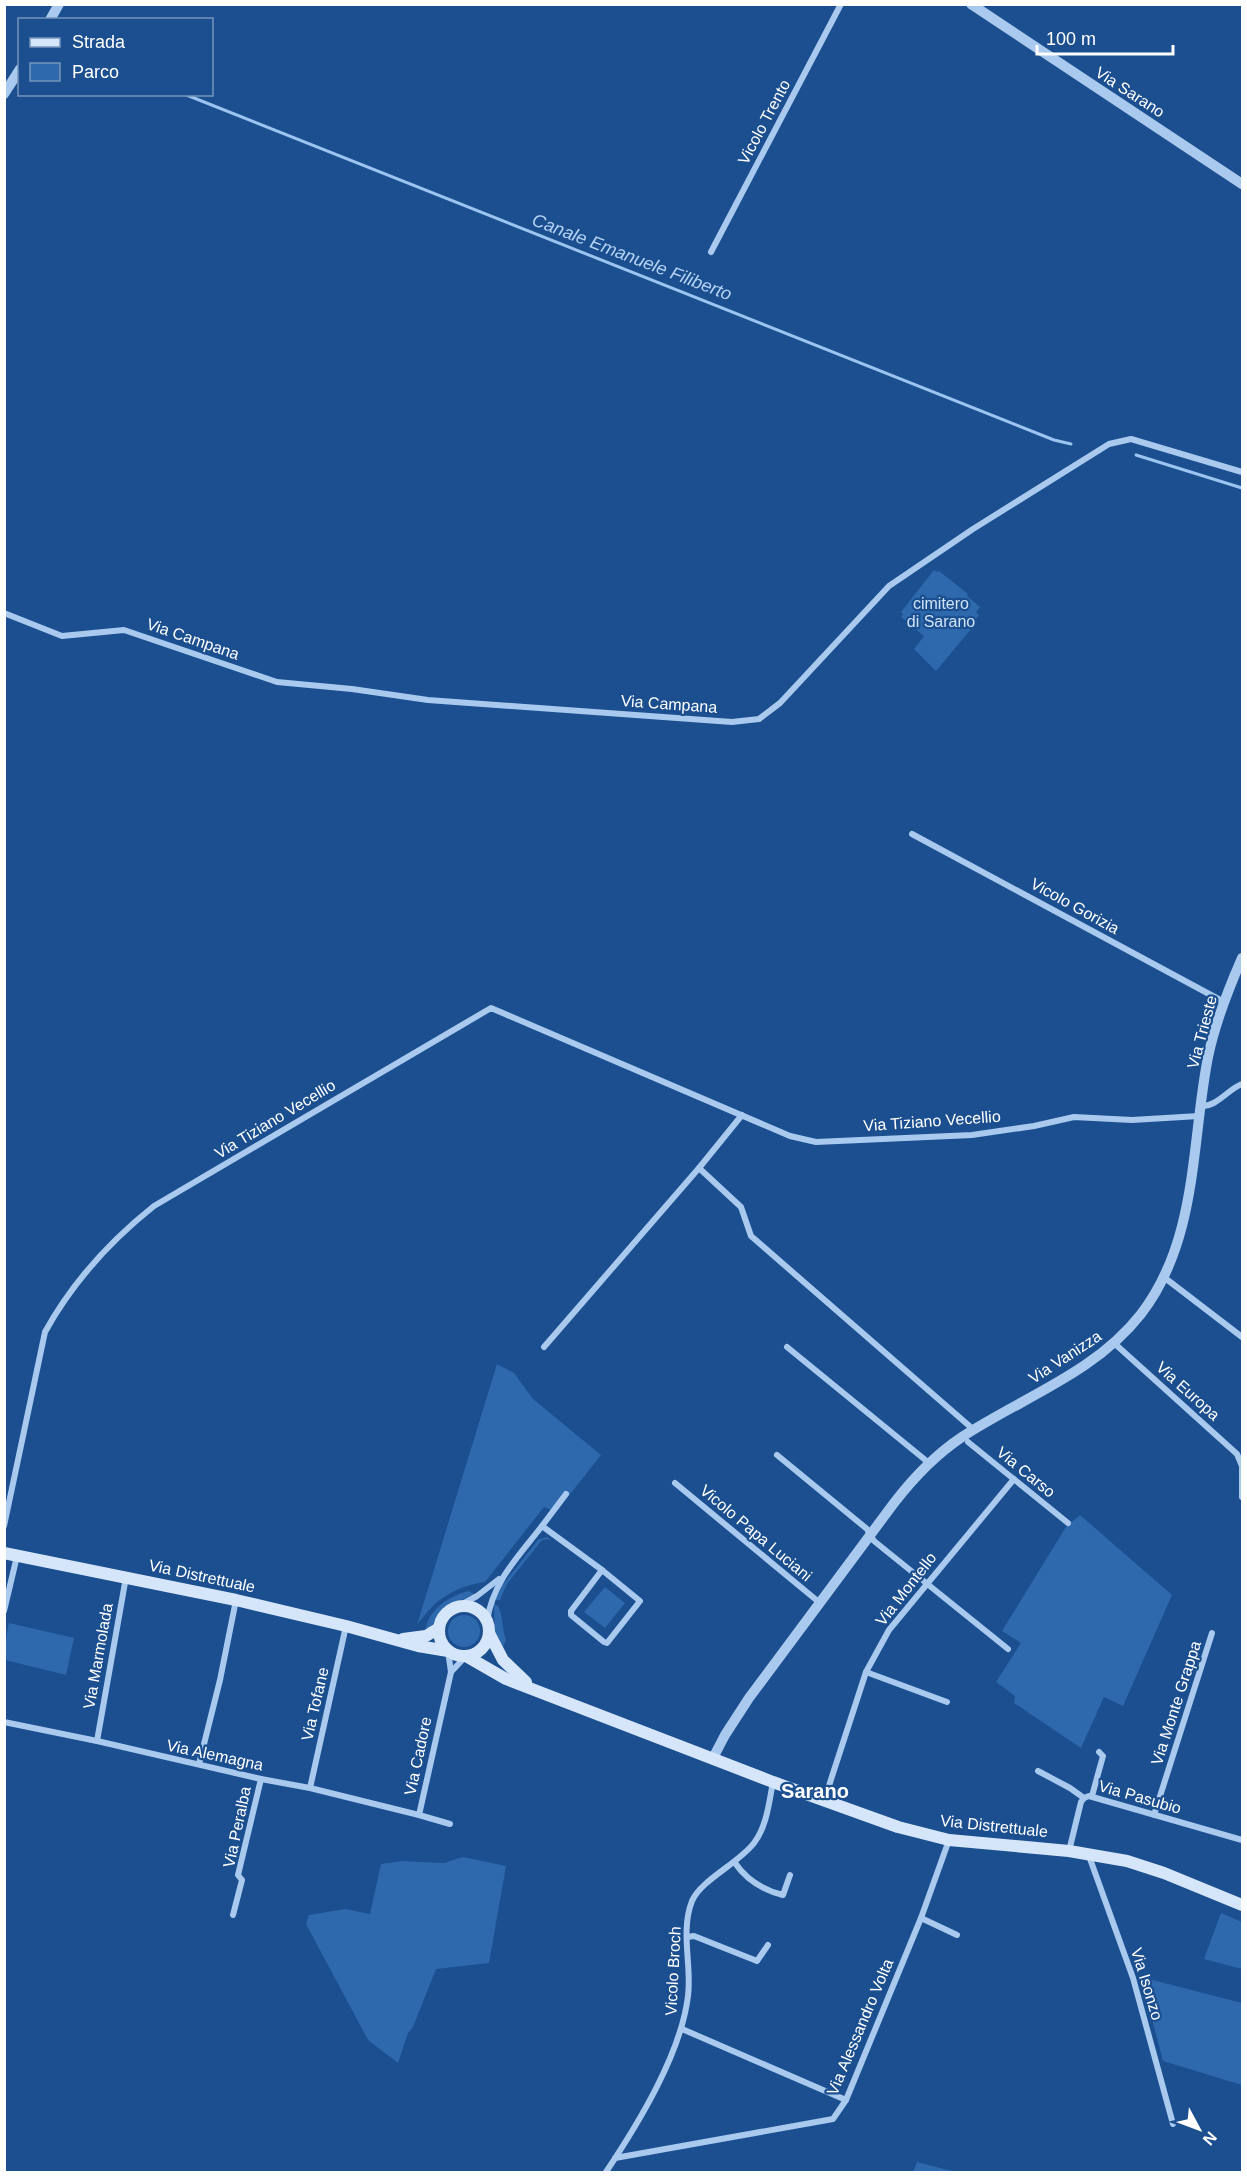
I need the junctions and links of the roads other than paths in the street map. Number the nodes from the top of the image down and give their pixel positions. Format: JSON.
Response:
{"nodes":[{"id":1,"x":59,"y":4,"type":"edge"},
{"id":2,"x":841,"y":4,"type":"edge"},
{"id":3,"x":971,"y":4,"type":"edge"},
{"id":4,"x":51,"y":18,"type":"edge"},
{"id":5,"x":18,"y":72,"type":"edge"},
{"id":6,"x":4,"y":94,"type":"edge"},
{"id":7,"x":1242,"y":184,"type":"edge"},
{"id":8,"x":711,"y":252,"type":"dead end"},
{"id":9,"x":1242,"y":472,"type":"edge"},
{"id":10,"x":4,"y":613,"type":"edge"},
{"id":11,"x":912,"y":834,"type":"dead end"},
{"id":12,"x":1242,"y":958,"type":"edge"},
{"id":13,"x":1224,"y":1002,"type":"junction"},
{"id":14,"x":1242,"y":1084,"type":"edge"},
{"id":15,"x":1200,"y":1111,"type":"junction"},
{"id":16,"x":742,"y":1115,"type":"junction"},
{"id":17,"x":699,"y":1168,"type":"junction"},
{"id":18,"x":1165,"y":1278,"type":"junction"},
{"id":19,"x":1242,"y":1337,"type":"edge"},
{"id":20,"x":1114,"y":1343,"type":"junction"},
{"id":21,"x":544,"y":1347,"type":"dead end"},
{"id":22,"x":787,"y":1347,"type":"dead end"},
{"id":23,"x":974,"y":1430,"type":"junction"},
{"id":24,"x":968,"y":1442,"type":"dead end"},
{"id":25,"x":777,"y":1455,"type":"dead end"},
{"id":26,"x":929,"y":1463,"type":"junction"},
{"id":27,"x":1014,"y":1479,"type":"junction"},
{"id":28,"x":675,"y":1483,"type":"dead end"},
{"id":29,"x":566,"y":1494,"type":"dead end"},
{"id":30,"x":1242,"y":1497,"type":"edge"},
{"id":31,"x":1068,"y":1523,"type":"dead end"},
{"id":32,"x":4,"y":1526,"type":"edge"},
{"id":33,"x":542,"y":1526,"type":"junction"},
{"id":34,"x":870,"y":1535,"type":"junction"},
{"id":35,"x":11,"y":1554,"type":"edge"},
{"id":36,"x":602,"y":1570,"type":"junction"},
{"id":37,"x":503,"y":1575,"type":"junction"},
{"id":38,"x":126,"y":1577,"type":"junction"},
{"id":39,"x":927,"y":1583,"type":"junction"},
{"id":40,"x":236,"y":1600,"type":"junction"},
{"id":41,"x":820,"y":1603,"type":"junction"},
{"id":42,"x":457,"y":1607,"type":"junction"},
{"id":43,"x":4,"y":1611,"type":"edge"},
{"id":44,"x":346,"y":1626,"type":"junction"},
{"id":45,"x":488,"y":1627,"type":"junction"},
{"id":46,"x":439,"y":1628,"type":"junction"},
{"id":47,"x":1212,"y":1634,"type":"dead end"},
{"id":48,"x":391,"y":1638,"type":"junction"},
{"id":49,"x":1008,"y":1649,"type":"dead end"},
{"id":50,"x":448,"y":1651,"type":"junction"},
{"id":51,"x":466,"y":1656,"type":"junction"},
{"id":52,"x":451,"y":1672,"type":"junction"},
{"id":53,"x":866,"y":1672,"type":"junction"},
{"id":54,"x":542,"y":1693,"type":"junction"},
{"id":55,"x":947,"y":1702,"type":"dead end"},
{"id":56,"x":4,"y":1722,"type":"edge"},
{"id":57,"x":97,"y":1741,"type":"junction"},
{"id":58,"x":1099,"y":1752,"type":"dead end"},
{"id":59,"x":713,"y":1758,"type":"junction"},
{"id":60,"x":199,"y":1764,"type":"junction"},
{"id":61,"x":1038,"y":1771,"type":"dead end"},
{"id":62,"x":261,"y":1779,"type":"junction"},
{"id":63,"x":773,"y":1782,"type":"junction"},
{"id":64,"x":310,"y":1788,"type":"junction"},
{"id":65,"x":1092,"y":1796,"type":"junction"},
{"id":66,"x":1084,"y":1798,"type":"junction"},
{"id":67,"x":824,"y":1801,"type":"junction"},
{"id":68,"x":419,"y":1815,"type":"junction"},
{"id":69,"x":1154,"y":1815,"type":"junction"},
{"id":70,"x":450,"y":1824,"type":"dead end"},
{"id":71,"x":949,"y":1840,"type":"junction"},
{"id":72,"x":1242,"y":1840,"type":"edge"},
{"id":73,"x":1069,"y":1851,"type":"junction"},
{"id":74,"x":1089,"y":1853,"type":"junction"},
{"id":75,"x":735,"y":1863,"type":"junction"},
{"id":76,"x":790,"y":1875,"type":"dead end"},
{"id":77,"x":1242,"y":1905,"type":"edge"},
{"id":78,"x":233,"y":1915,"type":"dead end"},
{"id":79,"x":921,"y":1918,"type":"junction"},
{"id":80,"x":957,"y":1935,"type":"dead end"},
{"id":81,"x":687,"y":1937,"type":"junction"},
{"id":82,"x":768,"y":1945,"type":"dead end"},
{"id":83,"x":682,"y":2029,"type":"junction"},
{"id":84,"x":846,"y":2100,"type":"junction"},
{"id":85,"x":1173,"y":2124,"type":"dead end"},
{"id":86,"x":615,"y":2158,"type":"junction"},
{"id":87,"x":606,"y":2172,"type":"edge"}],
"edges":[{"from":1,"to":4,"type":"street"},
{"from":2,"to":8,"type":"street","name":"Vicolo Trento"},
{"from":3,"to":7,"type":"street","name":"Via Sarano"},
{"from":5,"to":6,"type":"street"},
{"from":9,"to":10,"type":"street","name":"Via Campana"},
{"from":11,"to":13,"type":"street","name":"Vicolo Gorizia"},
{"from":12,"to":13,"type":"street","name":"Via Trieste"},
{"from":13,"to":15,"type":"street","name":"Via Trieste"},
{"from":14,"to":15,"type":"street","name":"Via Tiziano Vecellio"},
{"from":15,"to":16,"type":"street","name":"Via Tiziano Vecellio"},
{"from":15,"to":18,"type":"street","name":"Via Vanizza"},
{"from":16,"to":17,"type":"street"},
{"from":16,"to":32,"type":"street","name":"Via Tiziano Vecellio"},
{"from":17,"to":21,"type":"street"},
{"from":17,"to":23,"type":"street"},
{"from":18,"to":19,"type":"street"},
{"from":18,"to":20,"type":"street","name":"Via Vanizza"},
{"from":20,"to":23,"type":"street","name":"Via Vanizza"},
{"from":20,"to":30,"type":"street","name":"Via Europa"},
{"from":22,"to":26,"type":"street"},
{"from":23,"to":26,"type":"street","name":"Via Vanizza"},
{"from":24,"to":27,"type":"street","name":"Via Carso"},
{"from":25,"to":34,"type":"street"},
{"from":26,"to":34,"type":"street","name":"Via Vanizza"},
{"from":27,"to":31,"type":"street","name":"Via Carso"},
{"from":27,"to":39,"type":"street","name":"Via Montello"},
{"from":28,"to":41,"type":"street","name":"Vicolo Papa Luciani"},
{"from":29,"to":33,"type":"street"},
{"from":33,"to":36,"type":"street"},
{"from":33,"to":37,"type":"street"},
{"from":34,"to":39,"type":"street"},
{"from":34,"to":41,"type":"street","name":"Via Vanizza"},
{"from":35,"to":38,"type":"main road","name":"Via Distrettuale"},
{"from":35,"to":43,"type":"street"},
{"from":36,"to":36,"type":"street"},
{"from":37,"to":42,"type":"street"},
{"from":37,"to":45,"type":"street"},
{"from":38,"to":40,"type":"main road","name":"Via Distrettuale"},
{"from":38,"to":57,"type":"street","name":"Via Marmolada"},
{"from":39,"to":49,"type":"street"},
{"from":39,"to":53,"type":"street","name":"Via Montello"},
{"from":40,"to":44,"type":"main road","name":"Via Distrettuale"},
{"from":40,"to":60,"type":"street"},
{"from":41,"to":59,"type":"street","name":"Via Vanizza"},
{"from":42,"to":45,"type":"main road"},
{"from":42,"to":46,"type":"main road"},
{"from":44,"to":48,"type":"main road","name":"Via Distrettuale"},
{"from":44,"to":64,"type":"street","name":"Via Tofane"},
{"from":45,"to":51,"type":"main road"},
{"from":45,"to":54,"type":"main road"},
{"from":46,"to":48,"type":"main road"},
{"from":46,"to":50,"type":"main road"},
{"from":47,"to":69,"type":"street","name":"Via Monte Grappa"},
{"from":48,"to":50,"type":"main road","name":"Via Distrettuale"},
{"from":50,"to":51,"type":"main road"},
{"from":50,"to":52,"type":"street","name":"Via Cadore"},
{"from":51,"to":52,"type":"street"},
{"from":51,"to":54,"type":"main road","name":"Via Distrettuale"},
{"from":52,"to":68,"type":"street","name":"Via Cadore"},
{"from":53,"to":55,"type":"street"},
{"from":53,"to":67,"type":"street","name":"Via Montello"},
{"from":54,"to":59,"type":"main road","name":"Via Distrettuale"},
{"from":56,"to":57,"type":"street","name":"Via Alemagna"},
{"from":57,"to":60,"type":"street","name":"Via Alemagna"},
{"from":58,"to":65,"type":"street"},
{"from":59,"to":63,"type":"main road","name":"Via Distrettuale"},
{"from":60,"to":62,"type":"street","name":"Via Alemagna"},
{"from":61,"to":66,"type":"street"},
{"from":62,"to":64,"type":"street","name":"Via Alemagna"},
{"from":62,"to":78,"type":"street","name":"Via Peralba"},
{"from":63,"to":67,"type":"main road","name":"Via Distrettuale"},
{"from":63,"to":75,"type":"street","name":"Vicolo Broch"},
{"from":64,"to":68,"type":"street","name":"Via Alemagna"},
{"from":65,"to":66,"type":"street","name":"Via Pasubio"},
{"from":65,"to":69,"type":"street","name":"Via Pasubio"},
{"from":66,"to":73,"type":"street","name":"Via Pasubio"},
{"from":67,"to":71,"type":"main road","name":"Via Distrettuale"},
{"from":68,"to":70,"type":"street","name":"Via Cadore"},
{"from":69,"to":72,"type":"street","name":"Via Pasubio"},
{"from":71,"to":73,"type":"main road","name":"Via Distrettuale"},
{"from":71,"to":79,"type":"street","name":"Via Alessandro Volta"},
{"from":73,"to":74,"type":"main road","name":"Via Distrettuale"},
{"from":74,"to":77,"type":"main road","name":"Via Distrettuale"},
{"from":74,"to":85,"type":"street","name":"Via Isonzo"},
{"from":75,"to":76,"type":"street"},
{"from":75,"to":81,"type":"street","name":"Vicolo Broch"},
{"from":79,"to":80,"type":"street"},
{"from":79,"to":84,"type":"street","name":"Via Alessandro Volta"},
{"from":81,"to":82,"type":"street"},
{"from":81,"to":83,"type":"street","name":"Vicolo Broch"},
{"from":83,"to":84,"type":"street"},
{"from":83,"to":86,"type":"street","name":"Vicolo Broch"},
{"from":84,"to":86,"type":"street","name":"Via Alessandro Volta"},
{"from":86,"to":87,"type":"street","name":"Vicolo Broch"}]}
